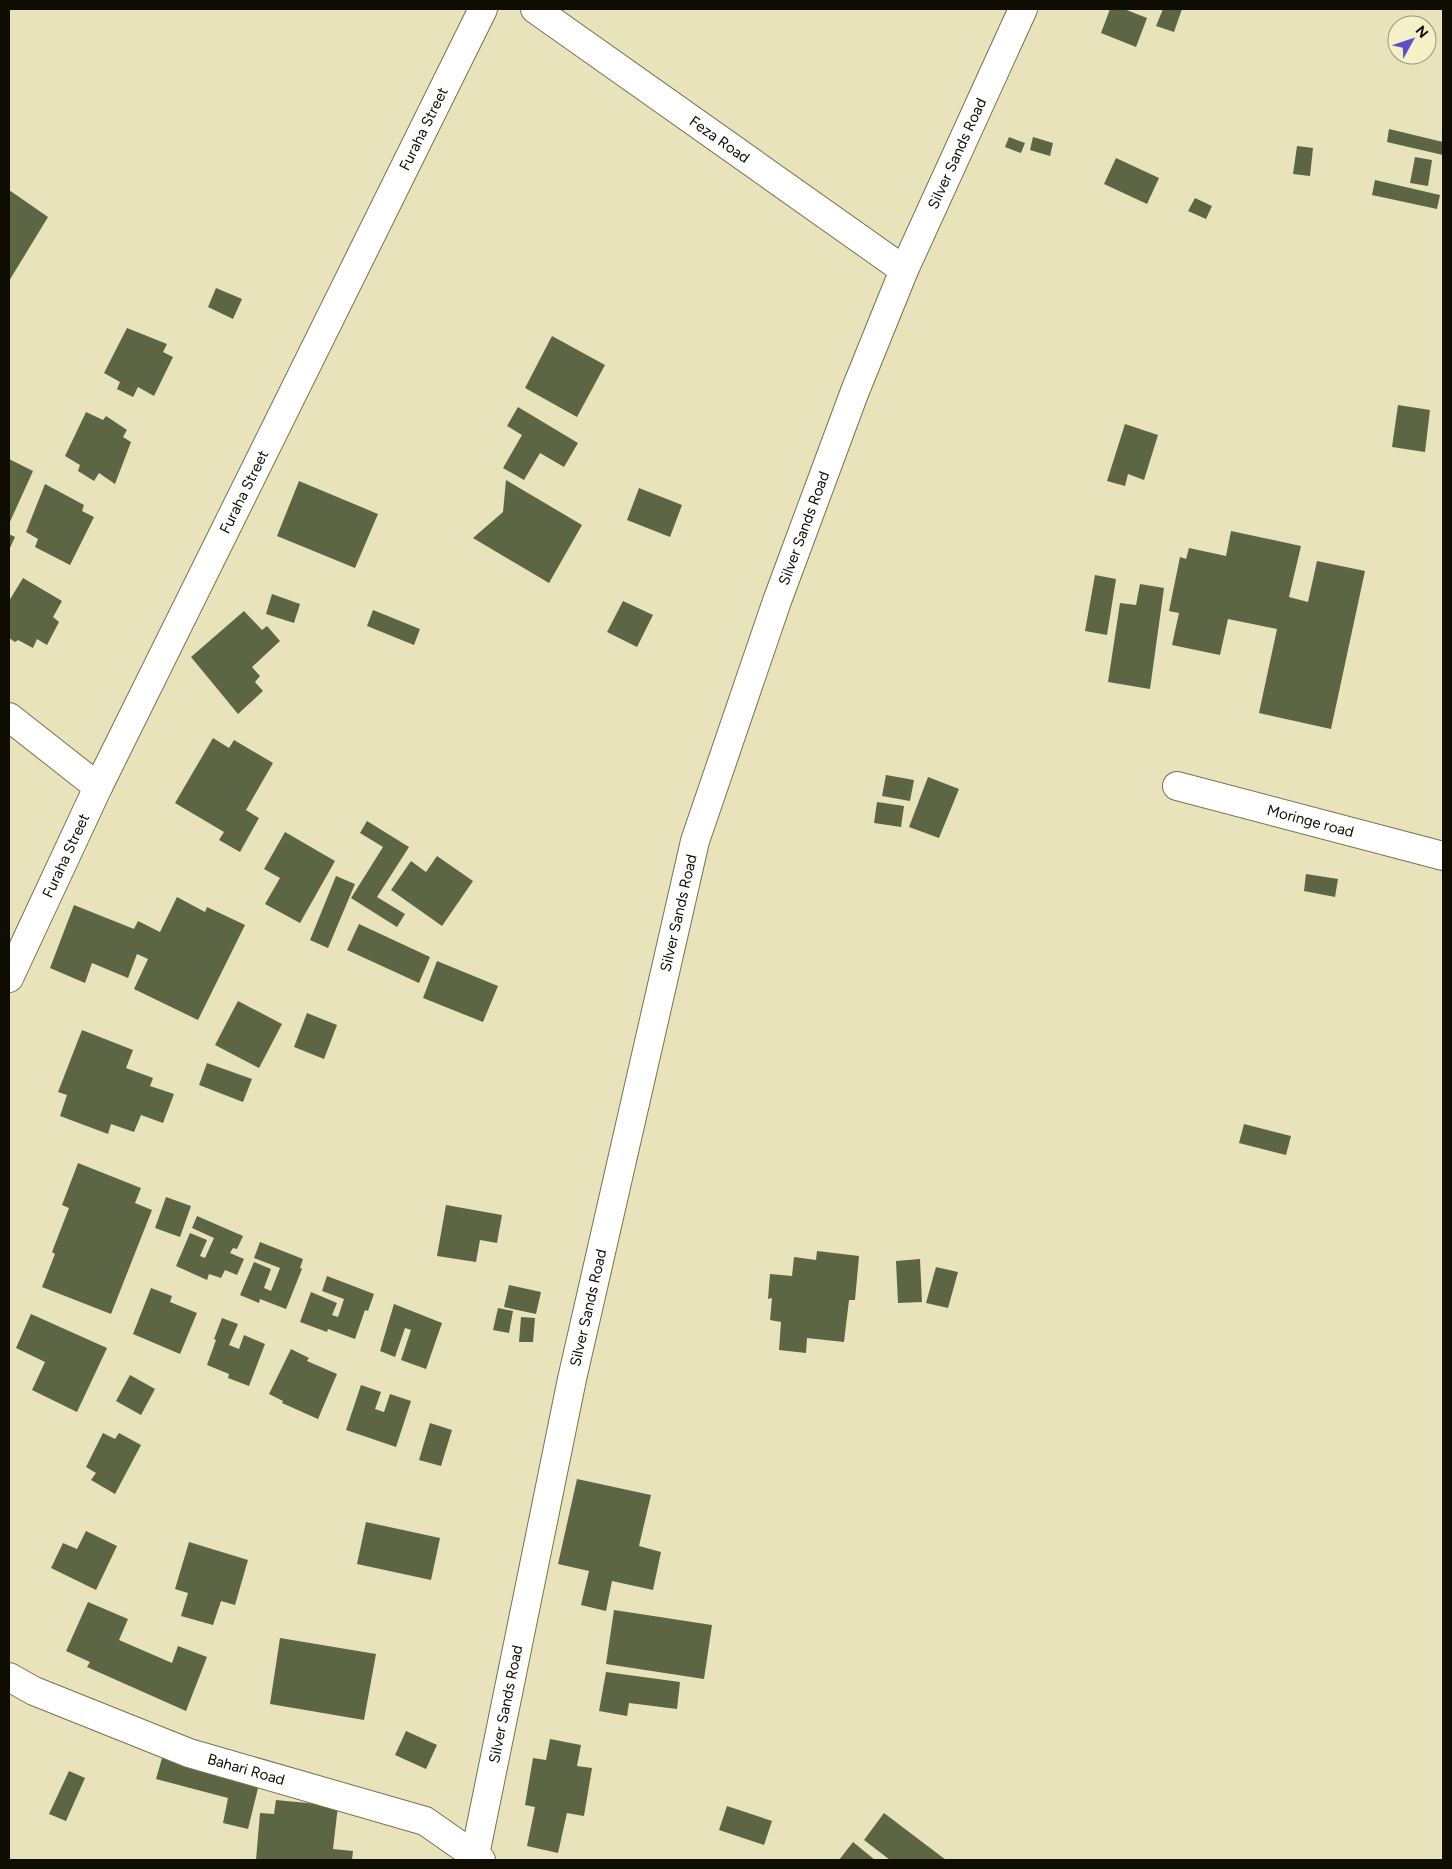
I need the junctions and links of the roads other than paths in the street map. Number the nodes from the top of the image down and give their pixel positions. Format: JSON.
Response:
{"nodes":[{"id":1,"x":483,"y":9,"type":"edge"},
{"id":2,"x":535,"y":9,"type":"edge"},
{"id":3,"x":1023,"y":9,"type":"edge"},
{"id":4,"x":904,"y":270,"type":"junction"},
{"id":5,"x":9,"y":717,"type":"edge"},
{"id":6,"x":98,"y":786,"type":"junction"},
{"id":7,"x":1178,"y":786,"type":"dead end"},
{"id":8,"x":1443,"y":856,"type":"edge"},
{"id":9,"x":9,"y":978,"type":"edge"},
{"id":10,"x":9,"y":1677,"type":"edge"},
{"id":11,"x":477,"y":1859,"type":"edge"}],
"edges":[{"from":1,"to":6,"type":"street","name":"Furaha Street"},
{"from":2,"to":4,"type":"street","name":"Feza Road"},
{"from":3,"to":4,"type":"street","name":"Silver Sands Road"},
{"from":4,"to":11,"type":"street","name":"Silver Sands Road"},
{"from":5,"to":6,"type":"street"},
{"from":6,"to":9,"type":"street","name":"Furaha Street"},
{"from":7,"to":8,"type":"street","name":"Moringe road"},
{"from":10,"to":11,"type":"street","name":"Bahari Road"}]}
